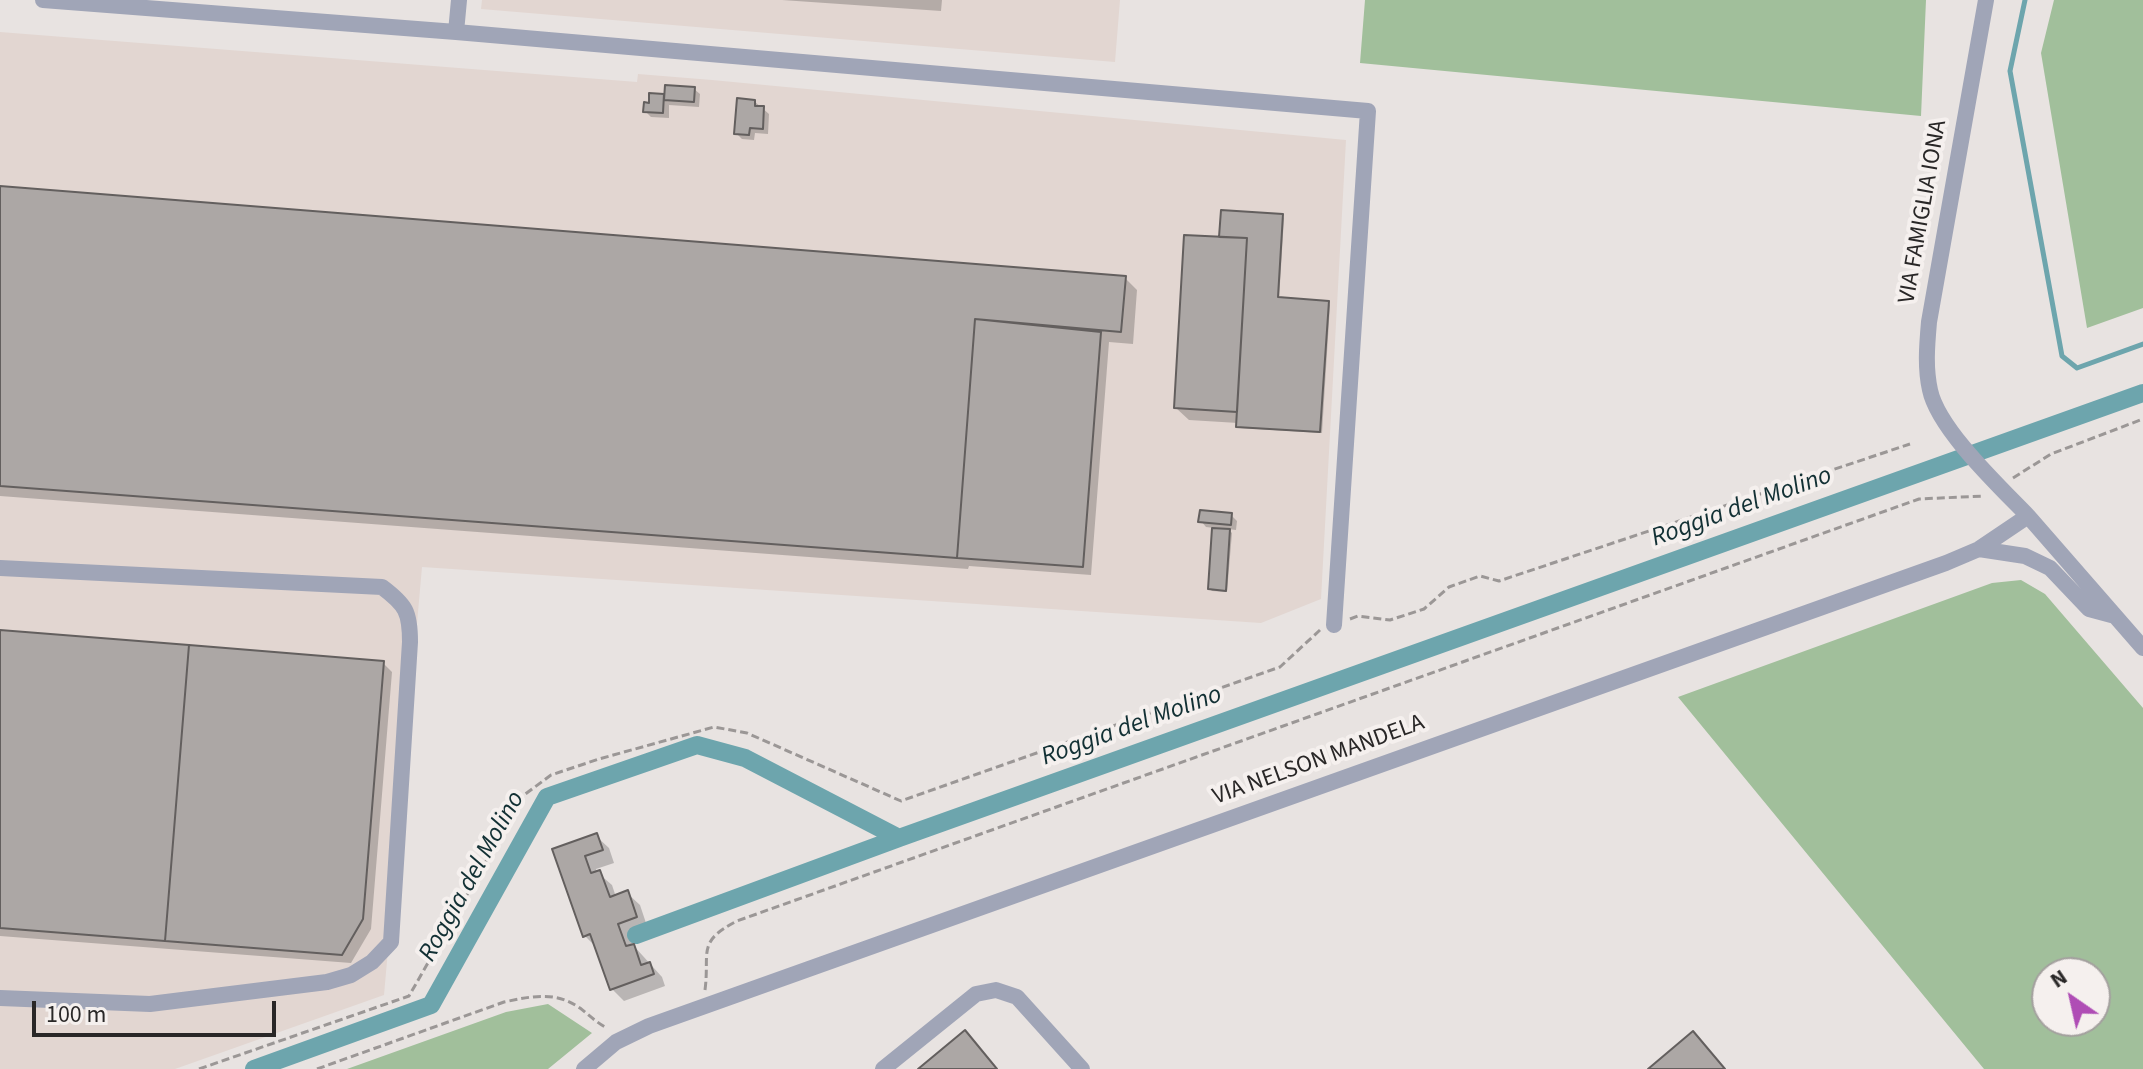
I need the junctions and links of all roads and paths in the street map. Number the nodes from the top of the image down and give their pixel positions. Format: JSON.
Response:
{"nodes":[{"id":1,"x":43,"y":0,"type":"edge"},
{"id":2,"x":459,"y":0,"type":"edge"},
{"id":3,"x":1986,"y":0,"type":"edge"},
{"id":4,"x":456,"y":32,"type":"junction"},
{"id":5,"x":2143,"y":419,"type":"edge"},
{"id":6,"x":1910,"y":444,"type":"dead end"},
{"id":7,"x":2000,"y":486,"type":"junction"},
{"id":8,"x":2028,"y":516,"type":"junction"},
{"id":9,"x":1979,"y":549,"type":"junction"},
{"id":10,"x":0,"y":568,"type":"edge"},
{"id":11,"x":2115,"y":616,"type":"junction"},
{"id":12,"x":1334,"y":625,"type":"junction"},
{"id":13,"x":2143,"y":648,"type":"edge"},
{"id":14,"x":0,"y":998,"type":"edge"},
{"id":15,"x":705,"y":1005,"type":"junction"},
{"id":16,"x":630,"y":1034,"type":"junction"},
{"id":17,"x":199,"y":1069,"type":"edge"},
{"id":18,"x":317,"y":1069,"type":"edge"},
{"id":19,"x":584,"y":1069,"type":"edge"},
{"id":20,"x":883,"y":1069,"type":"edge"},
{"id":21,"x":1082,"y":1069,"type":"edge"}],
"edges":[{"from":1,"to":4,"type":"street"},
{"from":2,"to":4,"type":"street"},
{"from":3,"to":7,"type":"street","name":"VIA FAMIGLIA IONA"},
{"from":4,"to":12,"type":"street"},
{"from":5,"to":7,"type":"path"},
{"from":6,"to":12,"type":"path"},
{"from":7,"to":8,"type":"street"},
{"from":7,"to":15,"type":"path"},
{"from":8,"to":9,"type":"street","name":"VIA NELSON MANDELA"},
{"from":8,"to":11,"type":"street"},
{"from":9,"to":11,"type":"street"},
{"from":9,"to":15,"type":"street","name":"VIA NELSON MANDELA"},
{"from":10,"to":14,"type":"street"},
{"from":11,"to":13,"type":"street"},
{"from":12,"to":17,"type":"path"},
{"from":15,"to":16,"type":"street","name":"VIA NELSON MANDELA"},
{"from":16,"to":18,"type":"path"},
{"from":16,"to":19,"type":"street","name":"VIA NELSON MANDELA"},
{"from":20,"to":21,"type":"street"}]}
